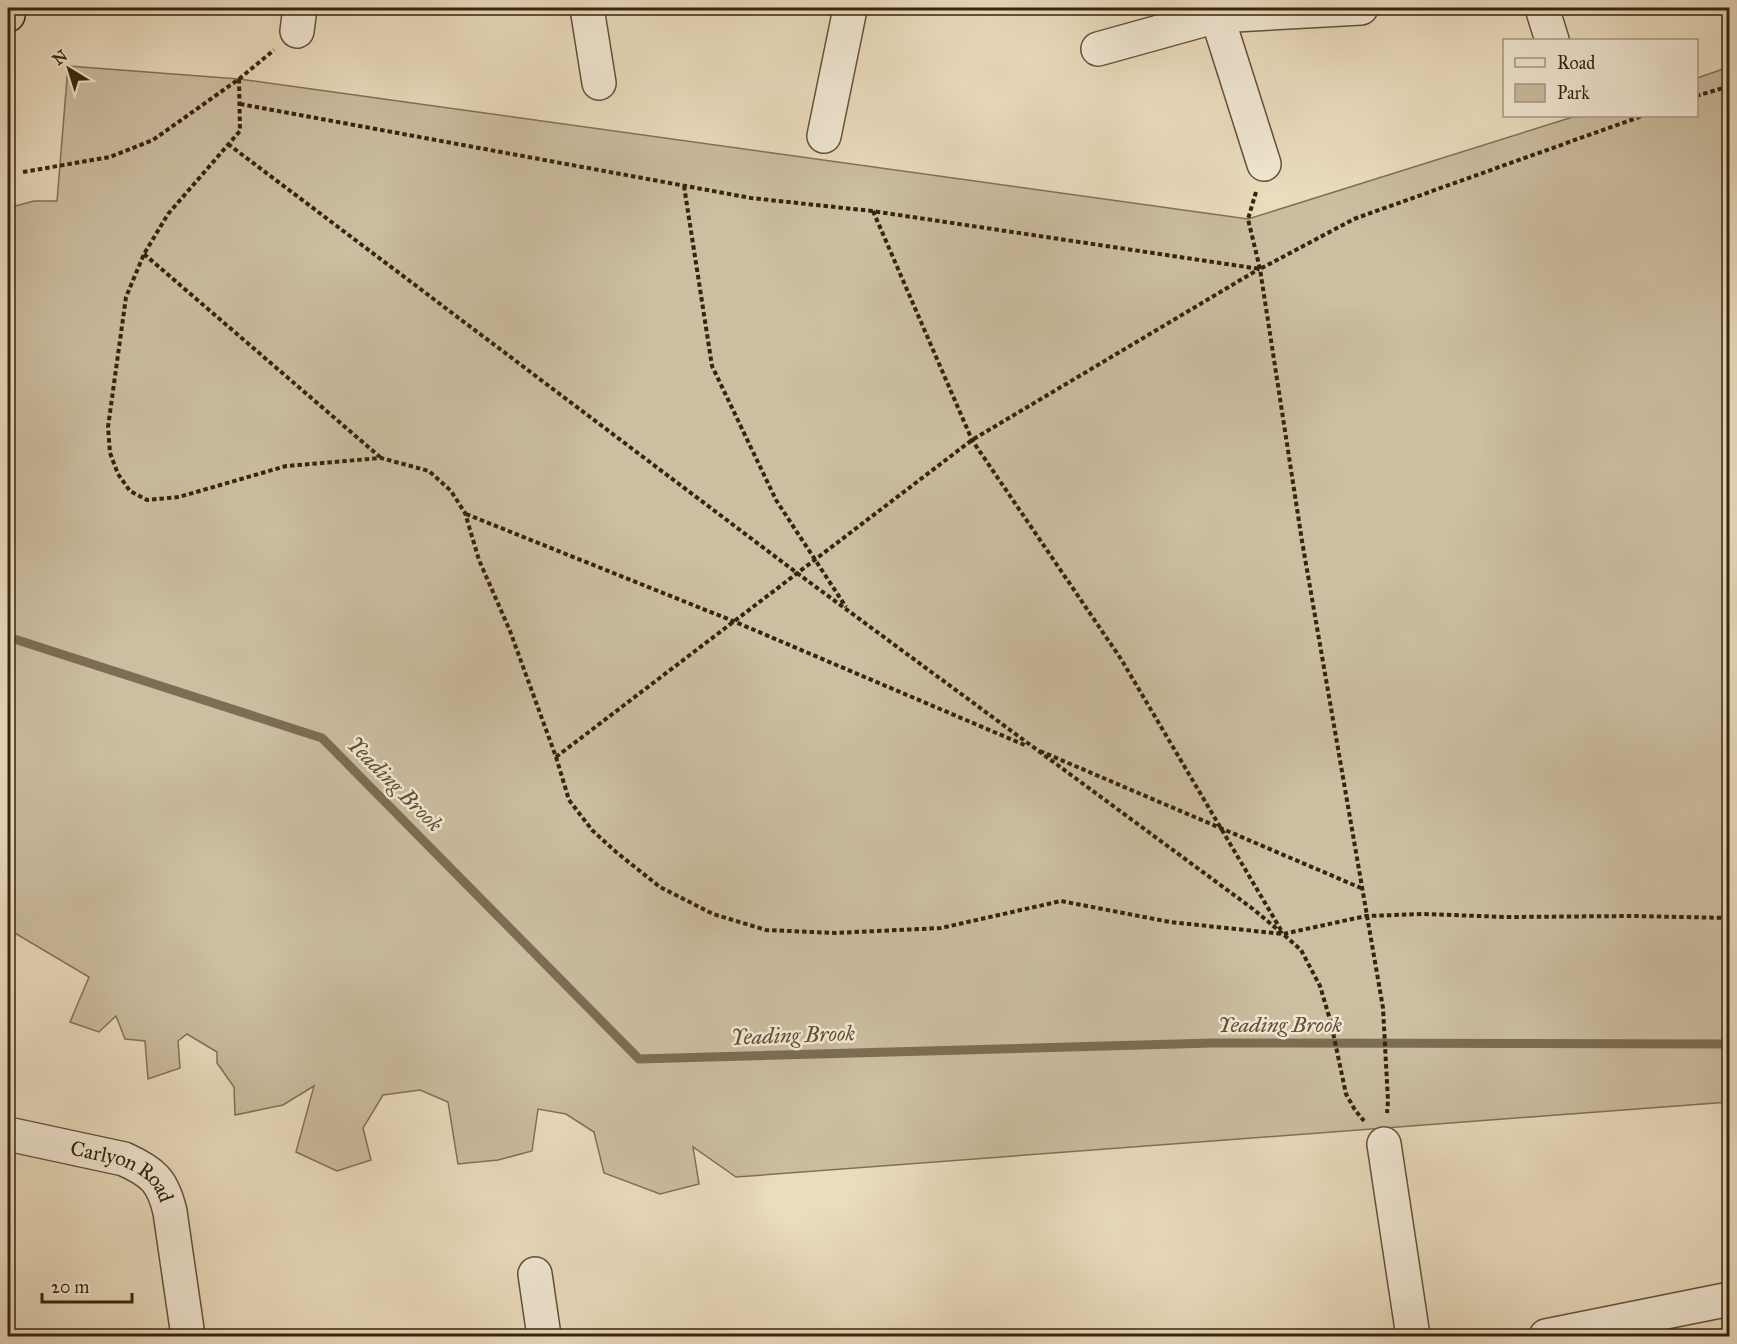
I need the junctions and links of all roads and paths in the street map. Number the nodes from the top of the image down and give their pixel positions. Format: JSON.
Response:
{"nodes":[{"id":1,"x":8,"y":8,"type":"edge"},
{"id":2,"x":587,"y":8,"type":"edge"},
{"id":3,"x":847,"y":8,"type":"edge"},
{"id":4,"x":1361,"y":8,"type":"edge"},
{"id":5,"x":1542,"y":8,"type":"edge"},
{"id":6,"x":8,"y":15,"type":"edge"},
{"id":7,"x":1217,"y":16,"type":"junction"},
{"id":8,"x":298,"y":19,"type":"edge"},
{"id":9,"x":1552,"y":39,"type":"edge"},
{"id":10,"x":1098,"y":49,"type":"dead end"},
{"id":11,"x":239,"y":79,"type":"junction"},
{"id":12,"x":599,"y":82,"type":"dead end"},
{"id":13,"x":1730,"y":86,"type":"edge"},
{"id":14,"x":1698,"y":95,"type":"edge"},
{"id":15,"x":240,"y":104,"type":"junction"},
{"id":16,"x":1639,"y":117,"type":"edge"},
{"id":17,"x":824,"y":136,"type":"dead end"},
{"id":18,"x":228,"y":144,"type":"junction"},
{"id":19,"x":1264,"y":164,"type":"joint"},
{"id":20,"x":23,"y":172,"type":"dead end"},
{"id":21,"x":684,"y":186,"type":"junction"},
{"id":22,"x":872,"y":211,"type":"junction"},
{"id":23,"x":144,"y":254,"type":"junction"},
{"id":24,"x":1260,"y":269,"type":"junction"},
{"id":25,"x":972,"y":440,"type":"junction"},
{"id":26,"x":381,"y":458,"type":"junction"},
{"id":27,"x":465,"y":513,"type":"junction"},
{"id":28,"x":815,"y":559,"type":"junction"},
{"id":29,"x":797,"y":573,"type":"junction"},
{"id":30,"x":848,"y":611,"type":"junction"},
{"id":31,"x":733,"y":621,"type":"junction"},
{"id":32,"x":1034,"y":748,"type":"junction"},
{"id":33,"x":556,"y":757,"type":"junction"},
{"id":34,"x":1221,"y":828,"type":"junction"},
{"id":35,"x":1361,"y":888,"type":"junction"},
{"id":36,"x":1366,"y":916,"type":"junction"},
{"id":37,"x":1730,"y":918,"type":"edge"},
{"id":38,"x":1283,"y":934,"type":"junction"},
{"id":39,"x":1346,"y":1094,"type":"dead end"},
{"id":40,"x":1388,"y":1101,"type":"dead end"},
{"id":41,"x":8,"y":1134,"type":"edge"},
{"id":42,"x":1384,"y":1144,"type":"dead end"},
{"id":43,"x":535,"y":1274,"type":"dead end"},
{"id":44,"x":1730,"y":1299,"type":"edge"},
{"id":45,"x":188,"y":1336,"type":"edge"},
{"id":46,"x":544,"y":1336,"type":"edge"},
{"id":47,"x":1413,"y":1336,"type":"edge"},
{"id":48,"x":1546,"y":1336,"type":"edge"}],
"edges":[{"from":1,"to":6,"type":"highway"},
{"from":2,"to":12,"type":"street"},
{"from":3,"to":17,"type":"street"},
{"from":4,"to":7,"type":"street"},
{"from":5,"to":9,"type":"street"},
{"from":7,"to":10,"type":"street"},
{"from":7,"to":19,"type":"street"},
{"from":8,"to":11,"type":"path"},
{"from":11,"to":15,"type":"path"},
{"from":11,"to":20,"type":"path"},
{"from":13,"to":14,"type":"path"},
{"from":15,"to":18,"type":"path"},
{"from":15,"to":21,"type":"path"},
{"from":16,"to":24,"type":"path"},
{"from":18,"to":23,"type":"path"},
{"from":18,"to":29,"type":"path"},
{"from":19,"to":24,"type":"path"},
{"from":21,"to":22,"type":"path"},
{"from":21,"to":28,"type":"path"},
{"from":22,"to":24,"type":"path"},
{"from":22,"to":25,"type":"path"},
{"from":23,"to":26,"type":"path"},
{"from":23,"to":26,"type":"path"},
{"from":24,"to":25,"type":"path"},
{"from":24,"to":35,"type":"path"},
{"from":25,"to":28,"type":"path"},
{"from":25,"to":34,"type":"path"},
{"from":26,"to":27,"type":"path"},
{"from":27,"to":31,"type":"path"},
{"from":27,"to":33,"type":"path"},
{"from":28,"to":29,"type":"path"},
{"from":28,"to":30,"type":"path"},
{"from":29,"to":30,"type":"path"},
{"from":29,"to":31,"type":"path"},
{"from":30,"to":32,"type":"path"},
{"from":31,"to":32,"type":"path"},
{"from":31,"to":33,"type":"path"},
{"from":32,"to":34,"type":"path"},
{"from":32,"to":38,"type":"path"},
{"from":33,"to":38,"type":"path"},
{"from":34,"to":35,"type":"path"},
{"from":34,"to":38,"type":"path"},
{"from":35,"to":36,"type":"path"},
{"from":36,"to":37,"type":"path"},
{"from":36,"to":38,"type":"path"},
{"from":36,"to":40,"type":"path"},
{"from":38,"to":39,"type":"path"},
{"from":41,"to":45,"type":"street","name":"Carlyon Road"},
{"from":42,"to":47,"type":"street"},
{"from":43,"to":46,"type":"street"},
{"from":44,"to":48,"type":"street"}]}
